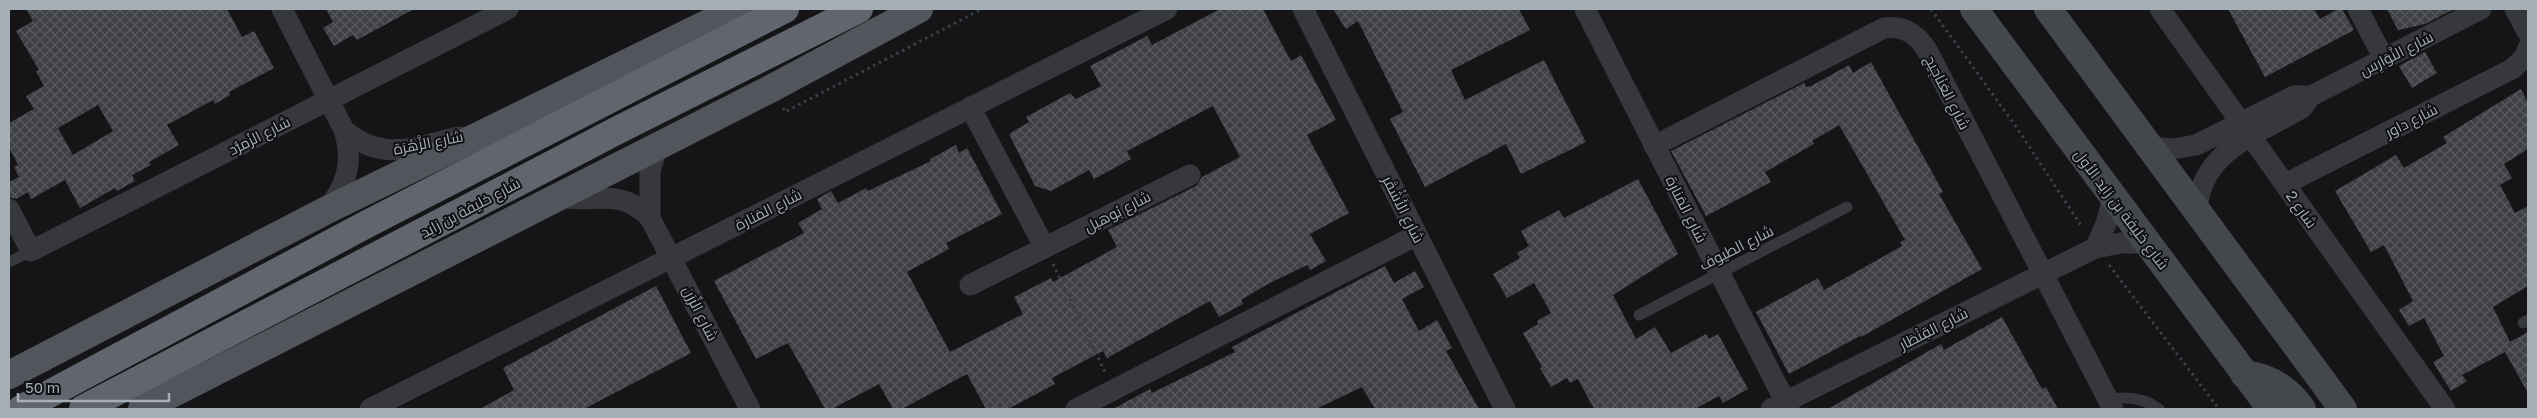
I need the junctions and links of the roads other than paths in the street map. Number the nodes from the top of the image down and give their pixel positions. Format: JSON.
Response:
{"nodes":[{"id":1,"x":282,"y":9,"type":"edge"},
{"id":2,"x":508,"y":9,"type":"edge"},
{"id":3,"x":738,"y":9,"type":"edge"},
{"id":4,"x":786,"y":9,"type":"edge"},
{"id":5,"x":859,"y":9,"type":"edge"},
{"id":6,"x":919,"y":9,"type":"edge"},
{"id":7,"x":1167,"y":9,"type":"edge"},
{"id":8,"x":1303,"y":9,"type":"edge"},
{"id":9,"x":1585,"y":9,"type":"edge"},
{"id":10,"x":1974,"y":9,"type":"edge"},
{"id":11,"x":2048,"y":9,"type":"edge"},
{"id":12,"x":2160,"y":9,"type":"edge"},
{"id":13,"x":2358,"y":9,"type":"edge"},
{"id":14,"x":2481,"y":9,"type":"edge"},
{"id":15,"x":2515,"y":9,"type":"edge"},
{"id":16,"x":2528,"y":33,"type":"edge"},
{"id":17,"x":2528,"y":49,"type":"edge"},
{"id":18,"x":2384,"y":59,"type":"junction"},
{"id":19,"x":329,"y":100,"type":"junction"},
{"id":20,"x":970,"y":108,"type":"junction"},
{"id":21,"x":344,"y":130,"type":"junction"},
{"id":22,"x":488,"y":130,"type":"junction"},
{"id":23,"x":2246,"y":130,"type":"junction"},
{"id":24,"x":658,"y":144,"type":"junction"},
{"id":25,"x":1654,"y":146,"type":"junction"},
{"id":26,"x":2149,"y":147,"type":"junction"},
{"id":27,"x":1190,"y":175,"type":"dead end"},
{"id":28,"x":2285,"y":184,"type":"junction"},
{"id":29,"x":557,"y":197,"type":"junction"},
{"id":30,"x":2113,"y":198,"type":"junction"},
{"id":31,"x":1847,"y":207,"type":"dead end"},
{"id":32,"x":9,"y":209,"type":"edge"},
{"id":33,"x":325,"y":211,"type":"junction"},
{"id":34,"x":2197,"y":214,"type":"junction"},
{"id":35,"x":650,"y":218,"type":"junction"},
{"id":36,"x":1417,"y":235,"type":"junction"},
{"id":37,"x":2147,"y":244,"type":"junction"},
{"id":38,"x":1045,"y":248,"type":"junction"},
{"id":39,"x":2095,"y":248,"type":"junction"},
{"id":40,"x":31,"y":251,"type":"junction"},
{"id":41,"x":672,"y":257,"type":"junction"},
{"id":42,"x":9,"y":262,"type":"edge"},
{"id":43,"x":1720,"y":273,"type":"junction"},
{"id":44,"x":2042,"y":274,"type":"junction"},
{"id":45,"x":970,"y":285,"type":"dead end"},
{"id":46,"x":1639,"y":314,"type":"dead end"},
{"id":47,"x":88,"y":334,"type":"junction"},
{"id":48,"x":9,"y":354,"type":"edge"},
{"id":49,"x":2244,"y":374,"type":"junction"},
{"id":50,"x":9,"y":375,"type":"edge"},
{"id":51,"x":2110,"y":405,"type":"edge"},
{"id":52,"x":1782,"y":407,"type":"edge"},
{"id":53,"x":376,"y":408,"type":"edge"},
{"id":54,"x":21,"y":409,"type":"edge"},
{"id":55,"x":83,"y":409,"type":"edge"},
{"id":56,"x":142,"y":409,"type":"edge"},
{"id":57,"x":750,"y":409,"type":"edge"},
{"id":58,"x":1076,"y":409,"type":"edge"},
{"id":59,"x":1505,"y":409,"type":"edge"},
{"id":60,"x":2159,"y":409,"type":"edge"},
{"id":61,"x":2271,"y":409,"type":"edge"},
{"id":62,"x":2302,"y":409,"type":"edge"},
{"id":63,"x":2343,"y":409,"type":"edge"},
{"id":64,"x":2445,"y":409,"type":"edge"}],
"edges":[{"from":1,"to":19,"type":"street","name":"شارع الزَّهْرَة"},
{"from":2,"to":19,"type":"street","name":"شارع الزُمرُّد"},
{"from":3,"to":22,"type":"main road"},
{"from":4,"to":54,"type":"highway"},
{"from":5,"to":55,"type":"highway","name":"شارع خليفة بن زايد"},
{"from":6,"to":24,"type":"main road"},
{"from":7,"to":20,"type":"street","name":"شارع المَنارة"},
{"from":8,"to":36,"type":"street","name":"شارع الأَشْقَر"},
{"from":9,"to":25,"type":"street","name":"شارع المَنارة"},
{"from":10,"to":30,"type":"main road","name":"شارع خليفة بن زايد الأول"},
{"from":11,"to":26,"type":"main road"},
{"from":12,"to":23,"type":"street","name":"شارع 2"},
{"from":13,"to":18,"type":"street"},
{"from":14,"to":18,"type":"street","name":"شارع النَّوَارِس"},
{"from":15,"to":16,"type":"street"},
{"from":17,"to":28,"type":"street","name":"شارع داور"},
{"from":18,"to":23,"type":"street","name":"شارع النَّوَارِس"},
{"from":19,"to":21,"type":"street","name":"شارع الزَّهْرَة"},
{"from":19,"to":40,"type":"street","name":"شارع الزُمرُّد"},
{"from":20,"to":38,"type":"street"},
{"from":20,"to":41,"type":"street","name":"شارع المَنارة"},
{"from":21,"to":22,"type":"street","name":"شارع الزَّهْرَة"},
{"from":21,"to":33,"type":"street","name":"شارع الزَّهْرَة"},
{"from":22,"to":33,"type":"main road"},
{"from":23,"to":26,"type":"street","name":"شارع النَّوَارِس"},
{"from":23,"to":28,"type":"street","name":"شارع 2"},
{"from":23,"to":34,"type":"street","name":"شارع النَّوَارِس"},
{"from":24,"to":29,"type":"main road"},
{"from":24,"to":35,"type":"street","name":"شارع الزِّرَن"},
{"from":25,"to":43,"type":"street","name":"شارع المَنارة"},
{"from":25,"to":44,"type":"street","name":"شارع العَنَاجِيج"},
{"from":26,"to":34,"type":"main road"},
{"from":27,"to":38,"type":"street","name":"شارع بُوهيل"},
{"from":28,"to":64,"type":"street","name":"شارع 2"},
{"from":29,"to":35,"type":"street","name":"شارع الزِّرَن"},
{"from":29,"to":56,"type":"main road"},
{"from":30,"to":37,"type":"main road","name":"شارع خليفة بن زايد الأول"},
{"from":30,"to":39,"type":"street"},
{"from":31,"to":43,"type":"lane","name":"شارع الطيوف"},
{"from":32,"to":40,"type":"street"},
{"from":33,"to":47,"type":"main road"},
{"from":34,"to":63,"type":"main road"},
{"from":35,"to":41,"type":"street","name":"شارع الزِّرَن"},
{"from":36,"to":58,"type":"street"},
{"from":36,"to":59,"type":"street","name":"شارع الأَشْقَر"},
{"from":37,"to":39,"type":"street","name":"شارع القِنْطَار"},
{"from":37,"to":49,"type":"main road","name":"شارع خليفة بن زايد الأول"},
{"from":38,"to":45,"type":"street","name":"شارع بُوهيل"},
{"from":39,"to":44,"type":"street","name":"شارع القِنْطَار"},
{"from":40,"to":42,"type":"lane","name":"شارع الزُمرُّد"},
{"from":41,"to":53,"type":"street","name":"شارع المَنارة"},
{"from":41,"to":57,"type":"street","name":"شارع الزِّرَن"},
{"from":43,"to":46,"type":"lane","name":"شارع الطيوف"},
{"from":43,"to":52,"type":"street","name":"شارع المَنارة"},
{"from":44,"to":51,"type":"street","name":"شارع العَنَاجِيج"},
{"from":44,"to":52,"type":"street","name":"شارع القِنْطَار"},
{"from":47,"to":48,"type":"main road"},
{"from":47,"to":50,"type":"main road"},
{"from":49,"to":61,"type":"main road","name":"شارع خليفة بن زايد الأول"},
{"from":49,"to":62,"type":"main road"},
{"from":51,"to":60,"type":"lane"}]}
